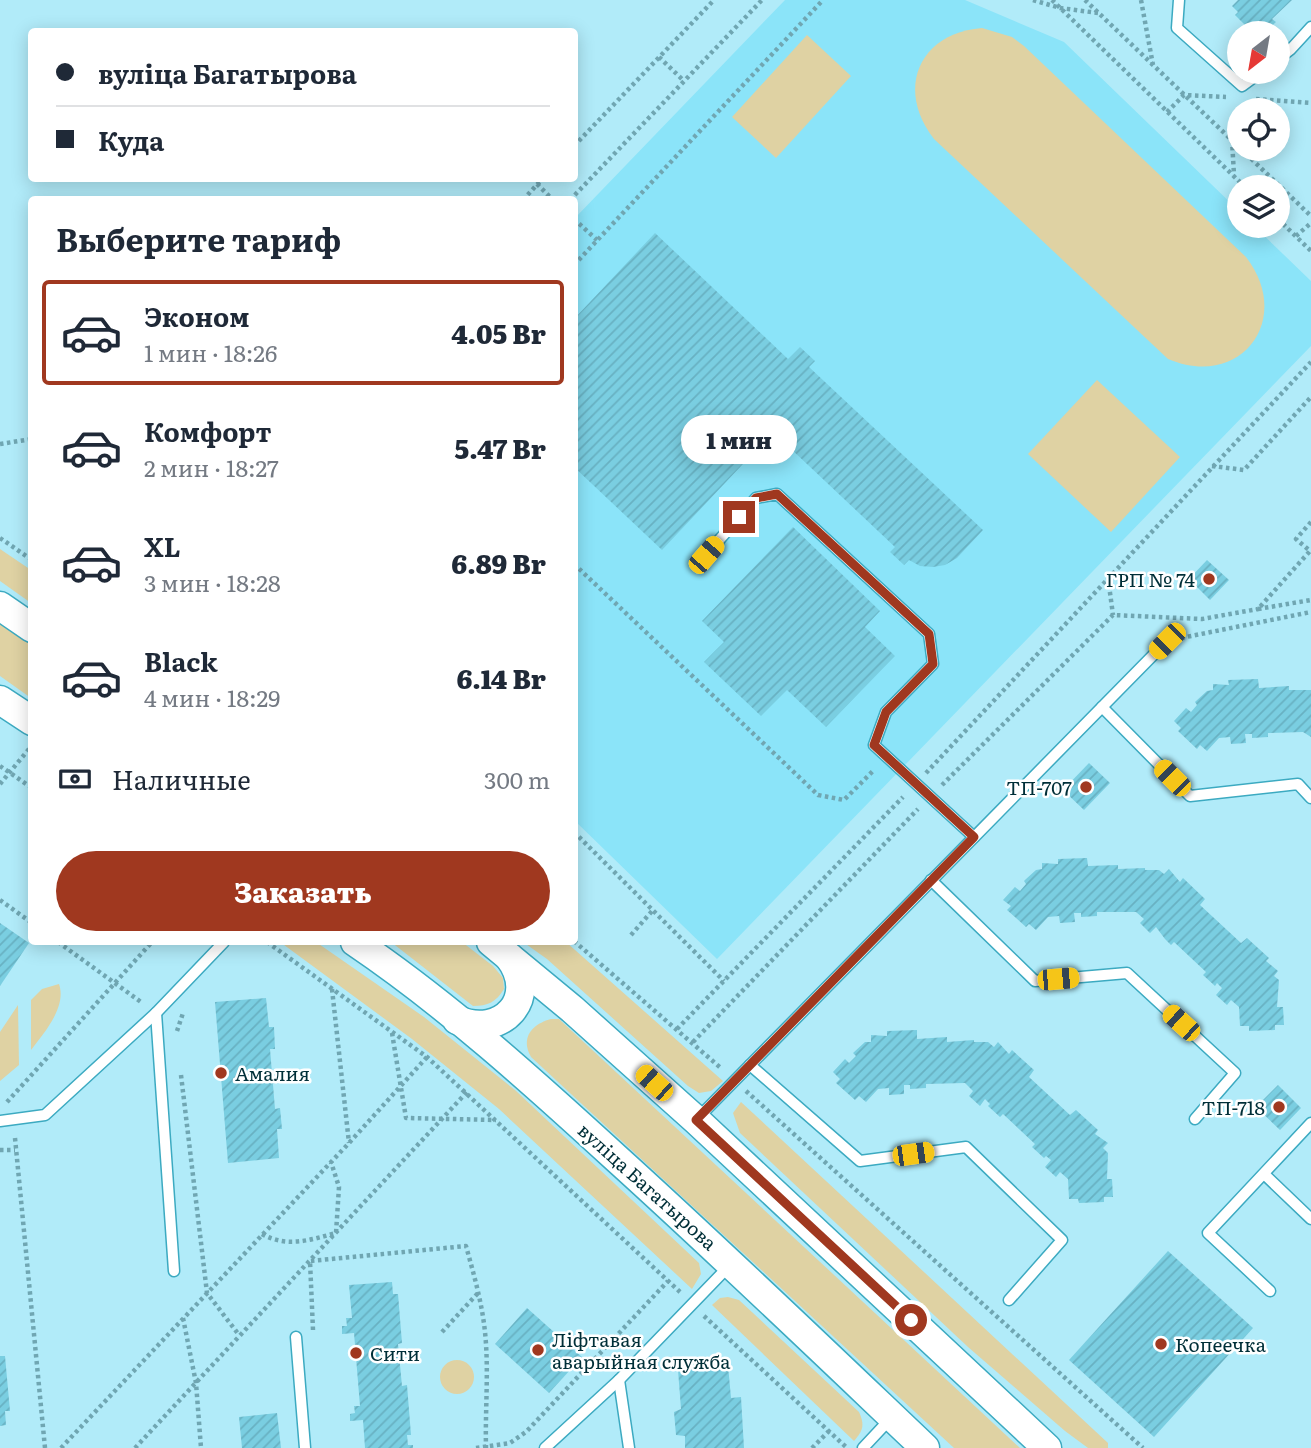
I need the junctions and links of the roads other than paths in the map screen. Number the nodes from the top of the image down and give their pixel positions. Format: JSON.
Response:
{"nodes":[{"id":1,"x":1179,"y":0,"type":"edge"},
{"id":2,"x":1311,"y":27,"type":"edge"},
{"id":3,"x":1290,"y":50,"type":"edge"},
{"id":4,"x":1227,"y":72,"type":"edge"},
{"id":5,"x":706,"y":555,"type":"dead end"},
{"id":6,"x":0,"y":606,"type":"edge"},
{"id":7,"x":28,"y":625,"type":"edge"},
{"id":8,"x":1167,"y":641,"type":"road end"},
{"id":9,"x":0,"y":700,"type":"edge"},
{"id":10,"x":1102,"y":707,"type":"junction"},
{"id":11,"x":28,"y":733,"type":"edge"},
{"id":12,"x":1311,"y":798,"type":"edge"},
{"id":13,"x":974,"y":837,"type":"junction"},
{"id":14,"x":932,"y":880,"type":"junction"},
{"id":15,"x":221,"y":945,"type":"edge"},
{"id":16,"x":360,"y":945,"type":"edge"},
{"id":17,"x":500,"y":948,"type":"edge"},
{"id":18,"x":572,"y":1009,"type":"junction"},
{"id":19,"x":156,"y":1013,"type":"junction"},
{"id":20,"x":457,"y":1020,"type":"junction"},
{"id":21,"x":750,"y":1065,"type":"junction"},
{"id":22,"x":520,"y":1070,"type":"junction"},
{"id":23,"x":1195,"y":1119,"type":"dead end"},
{"id":24,"x":696,"y":1120,"type":"junction"},
{"id":25,"x":0,"y":1121,"type":"edge"},
{"id":26,"x":1311,"y":1123,"type":"edge"},
{"id":27,"x":1264,"y":1174,"type":"junction"},
{"id":28,"x":1311,"y":1219,"type":"edge"},
{"id":29,"x":732,"y":1263,"type":"junction"},
{"id":30,"x":174,"y":1271,"type":"dead end"},
{"id":31,"x":1270,"y":1291,"type":"dead end"},
{"id":32,"x":1009,"y":1300,"type":"dead end"},
{"id":33,"x":296,"y":1337,"type":"dead end"},
{"id":34,"x":619,"y":1380,"type":"junction"},
{"id":35,"x":892,"y":1416,"type":"junction"},
{"id":36,"x":305,"y":1448,"type":"edge"},
{"id":37,"x":545,"y":1448,"type":"edge"},
{"id":38,"x":629,"y":1448,"type":"edge"},
{"id":39,"x":863,"y":1448,"type":"edge"},
{"id":40,"x":925,"y":1448,"type":"edge"},
{"id":41,"x":1047,"y":1448,"type":"edge"}],
"edges":[{"from":1,"to":4,"type":"lane"},
{"from":2,"to":3,"type":"lane"},
{"from":5,"to":13,"type":"lane"},
{"from":6,"to":7,"type":"street"},
{"from":8,"to":10,"type":"lane"},
{"from":9,"to":11,"type":"street"},
{"from":10,"to":12,"type":"lane"},
{"from":10,"to":13,"type":"lane"},
{"from":13,"to":14,"type":"lane"},
{"from":14,"to":21,"type":"lane"},
{"from":14,"to":23,"type":"lane"},
{"from":15,"to":19,"type":"lane"},
{"from":16,"to":20,"type":"street","name":"вуліца Багатырова"},
{"from":17,"to":18,"type":"street"},
{"from":17,"to":20,"type":"street"},
{"from":18,"to":22,"type":"street"},
{"from":18,"to":24,"type":"street"},
{"from":19,"to":25,"type":"lane"},
{"from":19,"to":30,"type":"lane"},
{"from":20,"to":22,"type":"street","name":"вуліца Багатырова"},
{"from":21,"to":24,"type":"lane"},
{"from":21,"to":32,"type":"lane"},
{"from":22,"to":29,"type":"street","name":"вуліца Багатырова"},
{"from":24,"to":41,"type":"street"},
{"from":26,"to":27,"type":"lane"},
{"from":27,"to":28,"type":"lane"},
{"from":27,"to":31,"type":"lane"},
{"from":29,"to":34,"type":"lane"},
{"from":29,"to":35,"type":"street","name":"вуліца Багатырова"},
{"from":33,"to":36,"type":"lane"},
{"from":34,"to":37,"type":"lane"},
{"from":34,"to":38,"type":"lane"},
{"from":35,"to":39,"type":"lane"},
{"from":35,"to":40,"type":"street","name":"вуліца Багатырова"}]}
